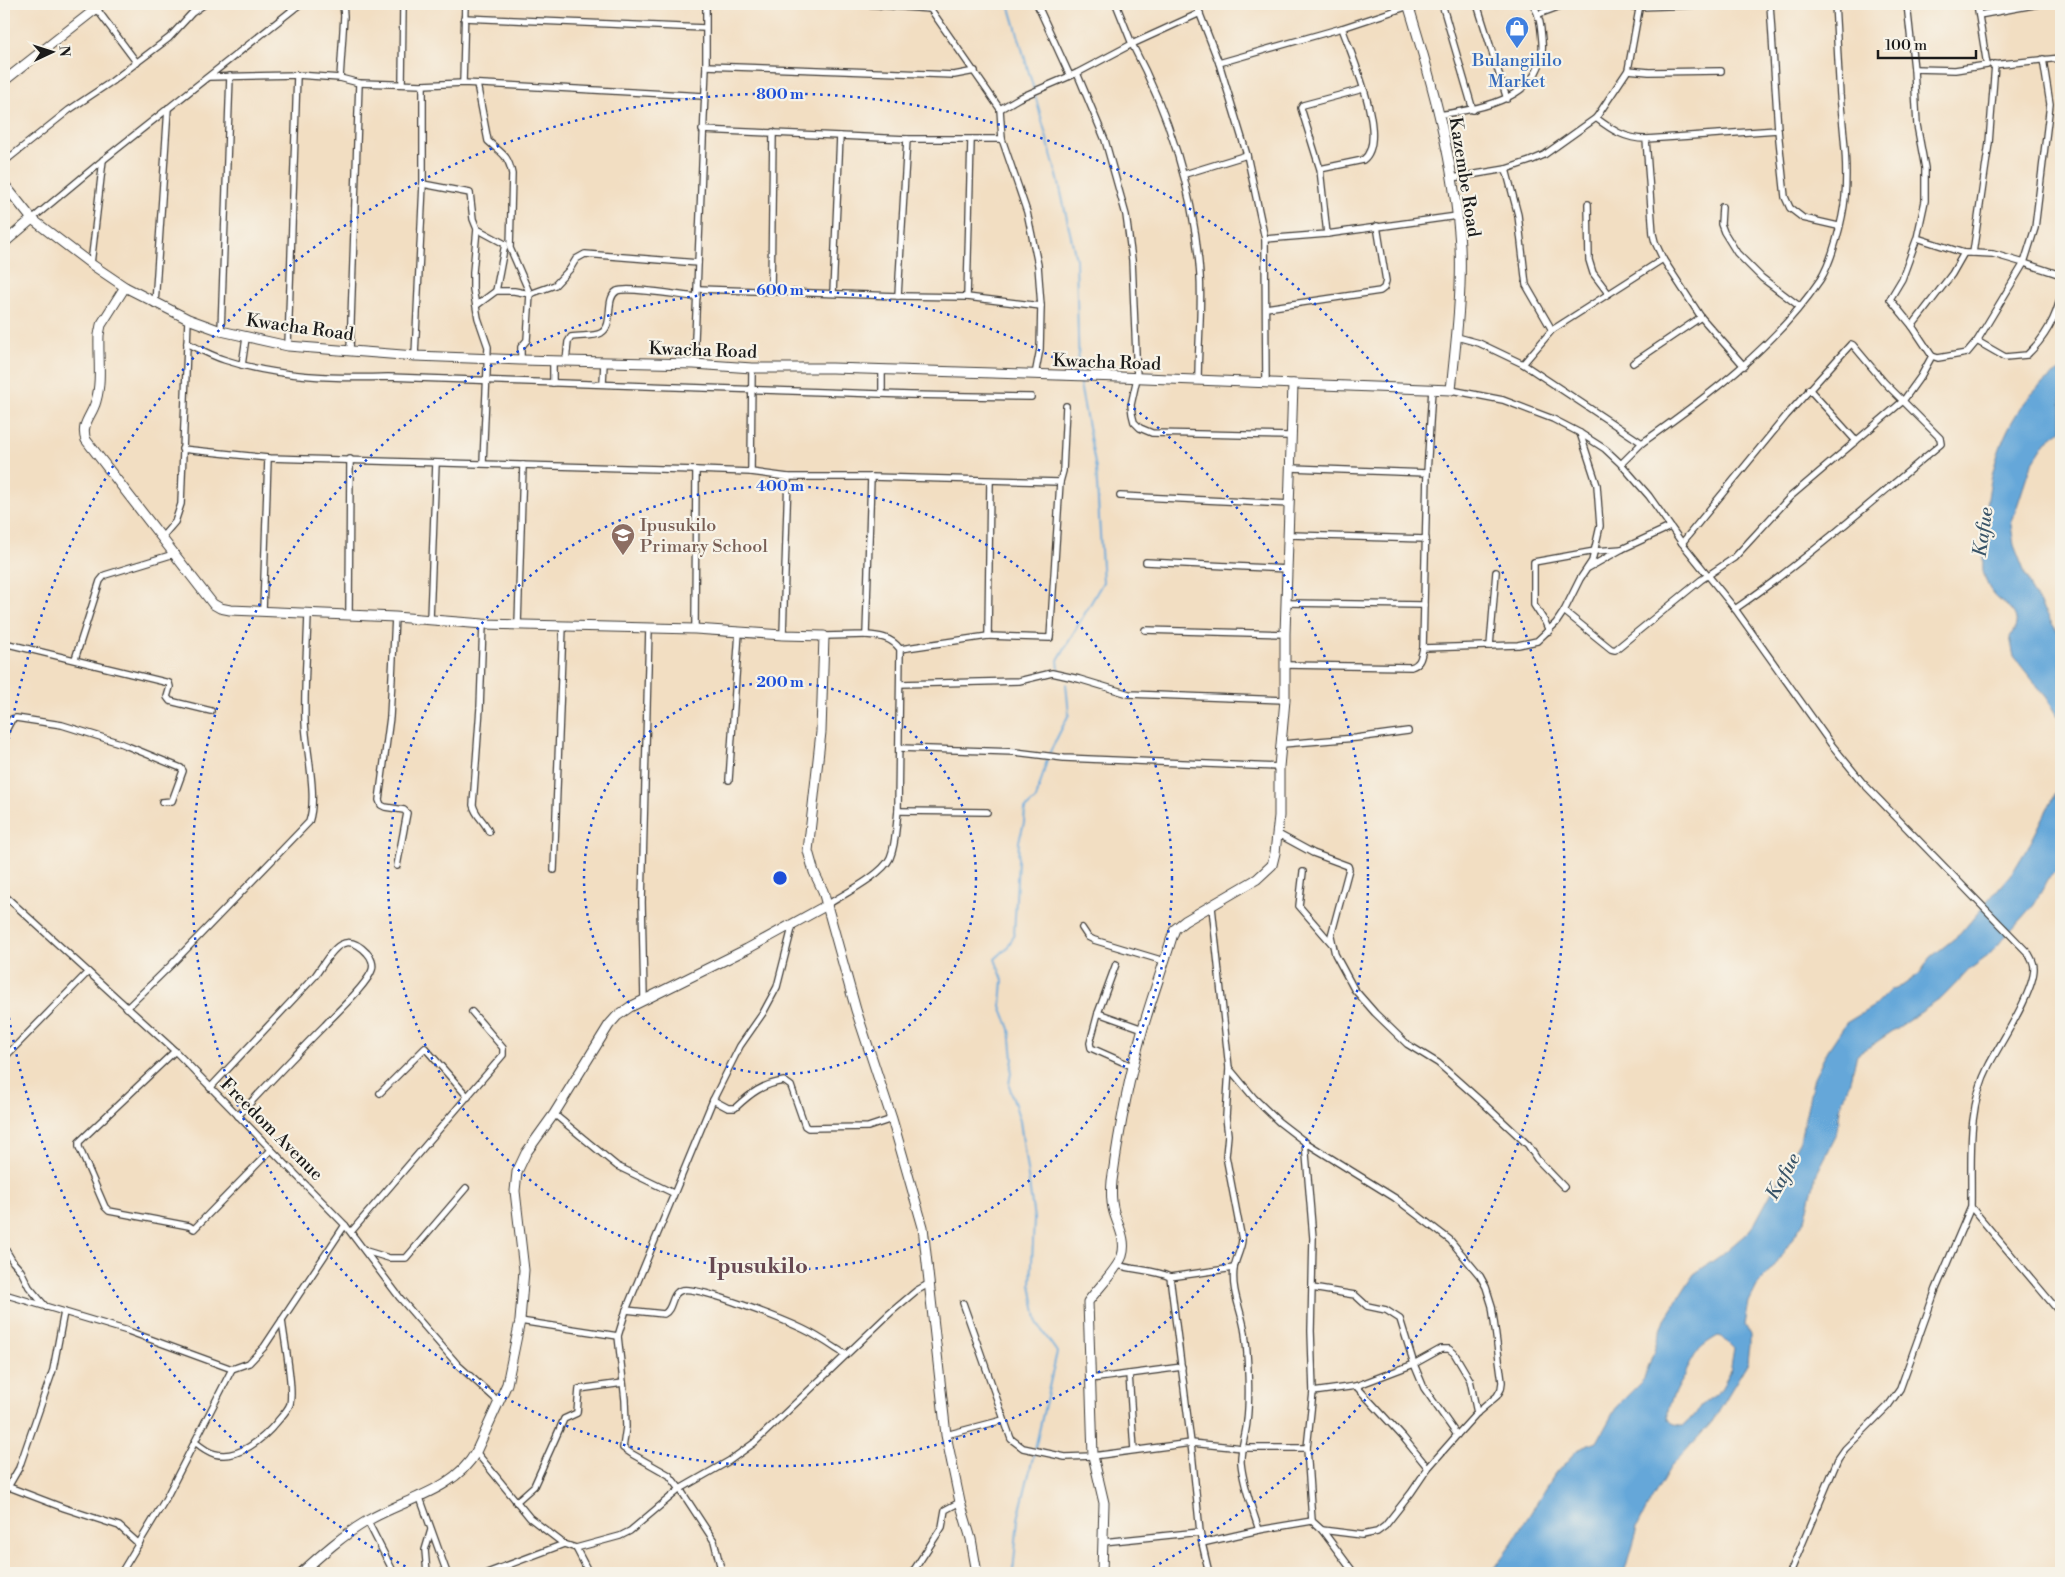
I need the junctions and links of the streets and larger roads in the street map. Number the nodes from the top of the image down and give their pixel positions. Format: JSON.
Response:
{"nodes":[{"id":1,"x":205,"y":4,"type":"edge"},
{"id":2,"x":300,"y":4,"type":"edge"},
{"id":3,"x":342,"y":4,"type":"edge"},
{"id":4,"x":403,"y":4,"type":"edge"},
{"id":5,"x":465,"y":4,"type":"edge"},
{"id":6,"x":706,"y":4,"type":"edge"},
{"id":7,"x":865,"y":4,"type":"edge"},
{"id":8,"x":1037,"y":4,"type":"edge"},
{"id":9,"x":1116,"y":4,"type":"edge"},
{"id":10,"x":1196,"y":4,"type":"edge"},
{"id":11,"x":1442,"y":4,"type":"edge"},
{"id":12,"x":1477,"y":4,"type":"edge"},
{"id":13,"x":1533,"y":4,"type":"edge"},
{"id":14,"x":1566,"y":4,"type":"edge"},
{"id":15,"x":1601,"y":4,"type":"edge"},
{"id":16,"x":1723,"y":4,"type":"edge"},
{"id":17,"x":1770,"y":4,"type":"edge"},
{"id":18,"x":1835,"y":4,"type":"edge"},
{"id":19,"x":1906,"y":4,"type":"edge"},
{"id":20,"x":1977,"y":4,"type":"edge"},
{"id":21,"x":2039,"y":4,"type":"edge"},
{"id":22,"x":928,"y":5,"type":"edge"},
{"id":23,"x":1409,"y":5,"type":"edge"},
{"id":24,"x":1640,"y":5,"type":"edge"},
{"id":25,"x":99,"y":6,"type":"edge"},
{"id":26,"x":2017,"y":6,"type":"edge"},
{"id":27,"x":1200,"y":13,"type":"junction"},
{"id":28,"x":1539,"y":14,"type":"junction"},
{"id":29,"x":1979,"y":15,"type":"junction"},
{"id":30,"x":464,"y":18,"type":"junction"},
{"id":31,"x":705,"y":28,"type":"junction"},
{"id":32,"x":1342,"y":28,"type":"junction"},
{"id":33,"x":1132,"y":44,"type":"junction"},
{"id":34,"x":2061,"y":58,"type":"edge"},
{"id":35,"x":2043,"y":59,"type":"junction"},
{"id":36,"x":137,"y":63,"type":"junction"},
{"id":37,"x":1219,"y":63,"type":"junction"},
{"id":38,"x":1995,"y":64,"type":"junction"},
{"id":39,"x":1988,"y":65,"type":"junction"},
{"id":40,"x":706,"y":66,"type":"junction"},
{"id":41,"x":1628,"y":70,"type":"junction"},
{"id":42,"x":1914,"y":70,"type":"junction"},
{"id":43,"x":975,"y":71,"type":"junction"},
{"id":44,"x":1721,"y":71,"type":"dead end"},
{"id":45,"x":1077,"y":73,"type":"junction"},
{"id":46,"x":297,"y":75,"type":"junction"},
{"id":47,"x":230,"y":76,"type":"junction"},
{"id":48,"x":1070,"y":76,"type":"junction"},
{"id":49,"x":209,"y":77,"type":"junction"},
{"id":50,"x":340,"y":78,"type":"junction"},
{"id":51,"x":4,"y":82,"type":"edge"},
{"id":52,"x":359,"y":83,"type":"junction"},
{"id":53,"x":462,"y":83,"type":"junction"},
{"id":54,"x":402,"y":84,"type":"junction"},
{"id":55,"x":477,"y":84,"type":"junction"},
{"id":56,"x":423,"y":86,"type":"junction"},
{"id":57,"x":1364,"y":89,"type":"junction"},
{"id":58,"x":704,"y":96,"type":"junction"},
{"id":59,"x":1506,"y":99,"type":"junction"},
{"id":60,"x":168,"y":108,"type":"junction"},
{"id":61,"x":1000,"y":109,"type":"junction"},
{"id":62,"x":1473,"y":110,"type":"junction"},
{"id":63,"x":1438,"y":115,"type":"junction"},
{"id":64,"x":1596,"y":118,"type":"junction"},
{"id":65,"x":702,"y":130,"type":"junction"},
{"id":66,"x":1778,"y":130,"type":"junction"},
{"id":67,"x":773,"y":132,"type":"junction"},
{"id":68,"x":840,"y":136,"type":"junction"},
{"id":69,"x":907,"y":138,"type":"junction"},
{"id":70,"x":1002,"y":139,"type":"junction"},
{"id":71,"x":1646,"y":139,"type":"junction"},
{"id":72,"x":971,"y":140,"type":"junction"},
{"id":73,"x":1247,"y":155,"type":"junction"},
{"id":74,"x":103,"y":160,"type":"junction"},
{"id":75,"x":4,"y":162,"type":"edge"},
{"id":76,"x":1320,"y":168,"type":"junction"},
{"id":77,"x":1506,"y":169,"type":"junction"},
{"id":78,"x":1185,"y":174,"type":"junction"},
{"id":79,"x":1452,"y":178,"type":"junction"},
{"id":80,"x":4,"y":184,"type":"edge"},
{"id":81,"x":424,"y":184,"type":"junction"},
{"id":82,"x":1588,"y":204,"type":"dead end"},
{"id":83,"x":1722,"y":207,"type":"dead end"},
{"id":84,"x":1457,"y":216,"type":"junction"},
{"id":85,"x":32,"y":219,"type":"junction"},
{"id":86,"x":1377,"y":226,"type":"junction"},
{"id":87,"x":1838,"y":226,"type":"junction"},
{"id":88,"x":477,"y":229,"type":"junction"},
{"id":89,"x":1327,"y":234,"type":"junction"},
{"id":90,"x":1917,"y":238,"type":"junction"},
{"id":91,"x":1265,"y":239,"type":"junction"},
{"id":92,"x":4,"y":243,"type":"edge"},
{"id":93,"x":508,"y":247,"type":"junction"},
{"id":94,"x":1964,"y":252,"type":"junction"},
{"id":95,"x":1973,"y":253,"type":"junction"},
{"id":96,"x":1663,"y":259,"type":"junction"},
{"id":97,"x":2024,"y":262,"type":"junction"},
{"id":98,"x":698,"y":263,"type":"junction"},
{"id":99,"x":91,"y":264,"type":"junction"},
{"id":100,"x":2061,"y":275,"type":"edge"},
{"id":101,"x":125,"y":287,"type":"junction"},
{"id":102,"x":698,"y":289,"type":"junction"},
{"id":103,"x":496,"y":290,"type":"junction"},
{"id":104,"x":771,"y":291,"type":"junction"},
{"id":105,"x":833,"y":293,"type":"junction"},
{"id":106,"x":1608,"y":293,"type":"junction"},
{"id":107,"x":530,"y":294,"type":"junction"},
{"id":108,"x":2061,"y":294,"type":"edge"},
{"id":109,"x":898,"y":296,"type":"junction"},
{"id":110,"x":967,"y":297,"type":"junction"},
{"id":111,"x":697,"y":298,"type":"junction"},
{"id":112,"x":156,"y":304,"type":"junction"},
{"id":113,"x":477,"y":305,"type":"junction"},
{"id":114,"x":1041,"y":306,"type":"junction"},
{"id":115,"x":1799,"y":306,"type":"junction"},
{"id":116,"x":1266,"y":308,"type":"junction"},
{"id":117,"x":1701,"y":318,"type":"junction"},
{"id":118,"x":188,"y":319,"type":"junction"},
{"id":119,"x":1912,"y":326,"type":"junction"},
{"id":120,"x":1552,"y":330,"type":"junction"},
{"id":121,"x":222,"y":331,"type":"junction"},
{"id":122,"x":1457,"y":336,"type":"junction"},
{"id":123,"x":246,"y":338,"type":"junction"},
{"id":124,"x":1977,"y":341,"type":"junction"},
{"id":125,"x":187,"y":343,"type":"junction"},
{"id":126,"x":288,"y":346,"type":"junction"},
{"id":127,"x":350,"y":351,"type":"junction"},
{"id":128,"x":415,"y":356,"type":"junction"},
{"id":129,"x":1932,"y":356,"type":"junction"},
{"id":130,"x":488,"y":358,"type":"junction"},
{"id":131,"x":521,"y":360,"type":"junction"},
{"id":132,"x":553,"y":361,"type":"junction"},
{"id":133,"x":566,"y":361,"type":"junction"},
{"id":134,"x":604,"y":362,"type":"junction"},
{"id":135,"x":1633,"y":362,"type":"dead end"},
{"id":136,"x":694,"y":364,"type":"junction"},
{"id":137,"x":1523,"y":364,"type":"junction"},
{"id":138,"x":242,"y":365,"type":"junction"},
{"id":139,"x":1744,"y":366,"type":"junction"},
{"id":140,"x":752,"y":368,"type":"junction"},
{"id":141,"x":882,"y":370,"type":"junction"},
{"id":142,"x":1035,"y":376,"type":"junction"},
{"id":143,"x":1137,"y":378,"type":"junction"},
{"id":144,"x":486,"y":381,"type":"junction"},
{"id":145,"x":1198,"y":381,"type":"junction"},
{"id":146,"x":553,"y":383,"type":"junction"},
{"id":147,"x":1266,"y":383,"type":"junction"},
{"id":148,"x":603,"y":384,"type":"junction"},
{"id":149,"x":1293,"y":384,"type":"junction"},
{"id":150,"x":1432,"y":388,"type":"junction"},
{"id":151,"x":752,"y":389,"type":"junction"},
{"id":152,"x":1809,"y":389,"type":"junction"},
{"id":153,"x":1451,"y":390,"type":"junction"},
{"id":154,"x":882,"y":394,"type":"junction"},
{"id":155,"x":1031,"y":398,"type":"dead end"},
{"id":156,"x":1903,"y":401,"type":"junction"},
{"id":157,"x":1066,"y":406,"type":"dead end"},
{"id":158,"x":1580,"y":433,"type":"junction"},
{"id":159,"x":1290,"y":436,"type":"junction"},
{"id":160,"x":1856,"y":441,"type":"junction"},
{"id":161,"x":1642,"y":443,"type":"junction"},
{"id":162,"x":182,"y":449,"type":"junction"},
{"id":163,"x":268,"y":458,"type":"junction"},
{"id":164,"x":350,"y":459,"type":"junction"},
{"id":165,"x":483,"y":463,"type":"junction"},
{"id":166,"x":436,"y":464,"type":"junction"},
{"id":167,"x":1622,"y":464,"type":"junction"},
{"id":168,"x":523,"y":465,"type":"junction"},
{"id":169,"x":1291,"y":468,"type":"junction"},
{"id":170,"x":696,"y":470,"type":"junction"},
{"id":171,"x":750,"y":472,"type":"junction"},
{"id":172,"x":1427,"y":472,"type":"junction"},
{"id":173,"x":788,"y":477,"type":"junction"},
{"id":174,"x":870,"y":477,"type":"junction"},
{"id":175,"x":990,"y":480,"type":"junction"},
{"id":176,"x":1060,"y":482,"type":"junction"},
{"id":177,"x":1120,"y":496,"type":"dead end"},
{"id":178,"x":1290,"y":504,"type":"junction"},
{"id":179,"x":1670,"y":527,"type":"junction"},
{"id":180,"x":1290,"y":535,"type":"junction"},
{"id":181,"x":162,"y":537,"type":"junction"},
{"id":182,"x":1426,"y":539,"type":"junction"},
{"id":183,"x":1682,"y":543,"type":"junction"},
{"id":184,"x":1622,"y":549,"type":"junction"},
{"id":185,"x":1595,"y":551,"type":"junction"},
{"id":186,"x":174,"y":554,"type":"junction"},
{"id":187,"x":1146,"y":562,"type":"dead end"},
{"id":188,"x":1588,"y":568,"type":"junction"},
{"id":189,"x":1287,"y":569,"type":"junction"},
{"id":190,"x":1496,"y":572,"type":"dead end"},
{"id":191,"x":1708,"y":576,"type":"junction"},
{"id":192,"x":1287,"y":603,"type":"junction"},
{"id":193,"x":1424,"y":604,"type":"junction"},
{"id":194,"x":1735,"y":609,"type":"junction"},
{"id":195,"x":263,"y":611,"type":"junction"},
{"id":196,"x":1564,"y":612,"type":"junction"},
{"id":197,"x":308,"y":614,"type":"junction"},
{"id":198,"x":349,"y":615,"type":"junction"},
{"id":199,"x":395,"y":617,"type":"junction"},
{"id":200,"x":430,"y":619,"type":"junction"},
{"id":201,"x":483,"y":624,"type":"junction"},
{"id":202,"x":518,"y":625,"type":"junction"},
{"id":203,"x":563,"y":626,"type":"junction"},
{"id":204,"x":649,"y":628,"type":"junction"},
{"id":205,"x":695,"y":629,"type":"junction"},
{"id":206,"x":1145,"y":630,"type":"dead end"},
{"id":207,"x":739,"y":632,"type":"junction"},
{"id":208,"x":1549,"y":632,"type":"junction"},
{"id":209,"x":1285,"y":634,"type":"junction"},
{"id":210,"x":783,"y":635,"type":"junction"},
{"id":211,"x":866,"y":635,"type":"junction"},
{"id":212,"x":824,"y":636,"type":"junction"},
{"id":213,"x":988,"y":636,"type":"junction"},
{"id":214,"x":4,"y":644,"type":"edge"},
{"id":215,"x":1490,"y":646,"type":"junction"},
{"id":216,"x":1423,"y":648,"type":"junction"},
{"id":217,"x":900,"y":649,"type":"junction"},
{"id":218,"x":75,"y":659,"type":"junction"},
{"id":219,"x":1285,"y":664,"type":"junction"},
{"id":220,"x":900,"y":684,"type":"junction"},
{"id":221,"x":1286,"y":700,"type":"junction"},
{"id":222,"x":211,"y":711,"type":"dead end"},
{"id":223,"x":1408,"y":731,"type":"dead end"},
{"id":224,"x":4,"y":734,"type":"edge"},
{"id":225,"x":1282,"y":744,"type":"junction"},
{"id":226,"x":899,"y":748,"type":"junction"},
{"id":227,"x":1280,"y":767,"type":"junction"},
{"id":228,"x":730,"y":780,"type":"dead end"},
{"id":229,"x":162,"y":802,"type":"dead end"},
{"id":230,"x":898,"y":811,"type":"junction"},
{"id":231,"x":987,"y":812,"type":"dead end"},
{"id":232,"x":489,"y":832,"type":"dead end"},
{"id":233,"x":1278,"y":834,"type":"junction"},
{"id":234,"x":397,"y":866,"type":"dead end"},
{"id":235,"x":554,"y":870,"type":"dead end"},
{"id":236,"x":1303,"y":872,"type":"dead end"},
{"id":237,"x":5,"y":898,"type":"edge"},
{"id":238,"x":827,"y":905,"type":"junction"},
{"id":239,"x":1212,"y":907,"type":"junction"},
{"id":240,"x":794,"y":924,"type":"junction"},
{"id":241,"x":1082,"y":928,"type":"dead end"},
{"id":242,"x":1332,"y":944,"type":"junction"},
{"id":243,"x":1164,"y":962,"type":"junction"},
{"id":244,"x":1116,"y":964,"type":"dead end"},
{"id":245,"x":88,"y":972,"type":"junction"},
{"id":246,"x":644,"y":1000,"type":"junction"},
{"id":247,"x":127,"y":1008,"type":"junction"},
{"id":248,"x":472,"y":1012,"type":"dead end"},
{"id":249,"x":1098,"y":1013,"type":"junction"},
{"id":250,"x":1143,"y":1029,"type":"junction"},
{"id":251,"x":175,"y":1051,"type":"junction"},
{"id":252,"x":4,"y":1058,"type":"edge"},
{"id":253,"x":1134,"y":1067,"type":"junction"},
{"id":254,"x":1229,"y":1068,"type":"junction"},
{"id":255,"x":210,"y":1088,"type":"junction"},
{"id":256,"x":380,"y":1093,"type":"dead end"},
{"id":257,"x":468,"y":1097,"type":"junction"},
{"id":258,"x":713,"y":1100,"type":"junction"},
{"id":259,"x":554,"y":1114,"type":"junction"},
{"id":260,"x":238,"y":1116,"type":"junction"},
{"id":261,"x":892,"y":1120,"type":"junction"},
{"id":262,"x":1305,"y":1142,"type":"junction"},
{"id":263,"x":271,"y":1150,"type":"junction"},
{"id":264,"x":1564,"y":1187,"type":"dead end"},
{"id":265,"x":466,"y":1188,"type":"dead end"},
{"id":266,"x":673,"y":1193,"type":"junction"},
{"id":267,"x":1971,"y":1207,"type":"junction"},
{"id":268,"x":345,"y":1225,"type":"junction"},
{"id":269,"x":351,"y":1232,"type":"junction"},
{"id":270,"x":4,"y":1247,"type":"edge"},
{"id":271,"x":366,"y":1251,"type":"junction"},
{"id":272,"x":1117,"y":1265,"type":"junction"},
{"id":273,"x":1234,"y":1268,"type":"junction"},
{"id":274,"x":1170,"y":1277,"type":"junction"},
{"id":275,"x":930,"y":1283,"type":"junction"},
{"id":276,"x":1312,"y":1288,"type":"junction"},
{"id":277,"x":4,"y":1294,"type":"edge"},
{"id":278,"x":963,"y":1303,"type":"dead end"},
{"id":279,"x":46,"y":1307,"type":"junction"},
{"id":280,"x":626,"y":1310,"type":"junction"},
{"id":281,"x":64,"y":1312,"type":"junction"},
{"id":282,"x":2061,"y":1314,"type":"edge"},
{"id":283,"x":282,"y":1320,"type":"junction"},
{"id":284,"x":520,"y":1321,"type":"junction"},
{"id":285,"x":618,"y":1336,"type":"junction"},
{"id":286,"x":846,"y":1355,"type":"junction"},
{"id":287,"x":1414,"y":1364,"type":"junction"},
{"id":288,"x":1182,"y":1367,"type":"junction"},
{"id":289,"x":232,"y":1369,"type":"junction"},
{"id":290,"x":1129,"y":1374,"type":"junction"},
{"id":291,"x":1090,"y":1378,"type":"junction"},
{"id":292,"x":623,"y":1383,"type":"junction"},
{"id":293,"x":1356,"y":1386,"type":"junction"},
{"id":294,"x":1313,"y":1392,"type":"junction"},
{"id":295,"x":499,"y":1402,"type":"junction"},
{"id":296,"x":1477,"y":1412,"type":"junction"},
{"id":297,"x":1003,"y":1420,"type":"junction"},
{"id":298,"x":946,"y":1435,"type":"junction"},
{"id":299,"x":1457,"y":1435,"type":"junction"},
{"id":300,"x":195,"y":1442,"type":"junction"},
{"id":301,"x":1191,"y":1443,"type":"junction"},
{"id":302,"x":1243,"y":1448,"type":"junction"},
{"id":303,"x":1307,"y":1448,"type":"junction"},
{"id":304,"x":1134,"y":1450,"type":"junction"},
{"id":305,"x":476,"y":1452,"type":"junction"},
{"id":306,"x":1093,"y":1456,"type":"junction"},
{"id":307,"x":1428,"y":1468,"type":"junction"},
{"id":308,"x":9,"y":1487,"type":"junction"},
{"id":309,"x":680,"y":1489,"type":"junction"},
{"id":310,"x":4,"y":1494,"type":"edge"},
{"id":311,"x":419,"y":1495,"type":"junction"},
{"id":312,"x":516,"y":1502,"type":"junction"},
{"id":313,"x":960,"y":1502,"type":"junction"},
{"id":314,"x":367,"y":1520,"type":"junction"},
{"id":315,"x":1312,"y":1521,"type":"junction"},
{"id":316,"x":431,"y":1530,"type":"junction"},
{"id":317,"x":1259,"y":1530,"type":"junction"},
{"id":318,"x":1322,"y":1530,"type":"junction"},
{"id":319,"x":1200,"y":1532,"type":"junction"},
{"id":320,"x":1103,"y":1542,"type":"junction"},
{"id":321,"x":1202,"y":1543,"type":"junction"},
{"id":322,"x":139,"y":1544,"type":"junction"},
{"id":323,"x":564,"y":1544,"type":"junction"},
{"id":324,"x":576,"y":1548,"type":"junction"},
{"id":325,"x":121,"y":1573,"type":"edge"},
{"id":326,"x":301,"y":1573,"type":"edge"},
{"id":327,"x":394,"y":1573,"type":"edge"},
{"id":328,"x":427,"y":1573,"type":"edge"},
{"id":329,"x":447,"y":1573,"type":"edge"},
{"id":330,"x":488,"y":1573,"type":"edge"},
{"id":331,"x":589,"y":1573,"type":"edge"},
{"id":332,"x":722,"y":1573,"type":"edge"},
{"id":333,"x":912,"y":1573,"type":"edge"},
{"id":334,"x":977,"y":1573,"type":"edge"},
{"id":335,"x":1102,"y":1573,"type":"edge"},
{"id":336,"x":1209,"y":1573,"type":"edge"},
{"id":337,"x":1354,"y":1573,"type":"edge"},
{"id":338,"x":1790,"y":1573,"type":"edge"}],
"edges":[{"from":1,"to":36,"type":"street"},
{"from":2,"to":49,"type":"street"},
{"from":3,"to":50,"type":"street"},
{"from":4,"to":54,"type":"street"},
{"from":5,"to":30,"type":"street"},
{"from":6,"to":31,"type":"street"},
{"from":7,"to":22,"type":"street"},
{"from":8,"to":48,"type":"street"},
{"from":9,"to":33,"type":"street"},
{"from":10,"to":27,"type":"street"},
{"from":11,"to":62,"type":"street"},
{"from":12,"to":59,"type":"street"},
{"from":13,"to":28,"type":"street"},
{"from":14,"to":28,"type":"street"},
{"from":15,"to":24,"type":"street"},
{"from":16,"to":24,"type":"street"},
{"from":17,"to":66,"type":"street"},
{"from":18,"to":87,"type":"street"},
{"from":19,"to":42,"type":"street"},
{"from":20,"to":29,"type":"street"},
{"from":21,"to":26,"type":"street"},
{"from":22,"to":43,"type":"street"},
{"from":23,"to":32,"type":"street"},
{"from":23,"to":63,"type":"street","name":"Kazembe Road"},
{"from":24,"to":41,"type":"street"},
{"from":25,"to":36,"type":"street"},
{"from":25,"to":51,"type":"street"},
{"from":26,"to":29,"type":"street"},
{"from":27,"to":33,"type":"street"},
{"from":27,"to":37,"type":"street"},
{"from":28,"to":59,"type":"street"},
{"from":29,"to":39,"type":"street"},
{"from":30,"to":31,"type":"street"},
{"from":30,"to":53,"type":"street"},
{"from":31,"to":40,"type":"street"},
{"from":32,"to":37,"type":"street"},
{"from":32,"to":57,"type":"street"},
{"from":33,"to":45,"type":"street"},
{"from":33,"to":78,"type":"street"},
{"from":34,"to":35,"type":"street"},
{"from":35,"to":38,"type":"street"},
{"from":35,"to":97,"type":"street"},
{"from":36,"to":75,"type":"street"},
{"from":37,"to":73,"type":"street"},
{"from":38,"to":39,"type":"street"},
{"from":38,"to":95,"type":"street"},
{"from":39,"to":42,"type":"street"},
{"from":40,"to":43,"type":"street"},
{"from":40,"to":58,"type":"street"},
{"from":41,"to":44,"type":"street"},
{"from":41,"to":64,"type":"street"},
{"from":42,"to":90,"type":"street"},
{"from":43,"to":61,"type":"street"},
{"from":45,"to":48,"type":"street"},
{"from":45,"to":143,"type":"street"},
{"from":46,"to":47,"type":"street"},
{"from":46,"to":50,"type":"street"},
{"from":46,"to":126,"type":"street"},
{"from":47,"to":49,"type":"street"},
{"from":47,"to":121,"type":"street"},
{"from":48,"to":61,"type":"street"},
{"from":49,"to":60,"type":"street"},
{"from":50,"to":52,"type":"street"},
{"from":52,"to":54,"type":"street"},
{"from":52,"to":127,"type":"street"},
{"from":53,"to":55,"type":"street"},
{"from":53,"to":56,"type":"street"},
{"from":54,"to":56,"type":"street"},
{"from":55,"to":58,"type":"street"},
{"from":55,"to":93,"type":"street"},
{"from":56,"to":81,"type":"street"},
{"from":57,"to":76,"type":"street"},
{"from":57,"to":76,"type":"street"},
{"from":58,"to":65,"type":"street"},
{"from":59,"to":62,"type":"street"},
{"from":60,"to":74,"type":"street"},
{"from":60,"to":112,"type":"street"},
{"from":61,"to":70,"type":"street"},
{"from":62,"to":63,"type":"street"},
{"from":63,"to":79,"type":"street","name":"Kazembe Road"},
{"from":64,"to":71,"type":"street"},
{"from":64,"to":77,"type":"street"},
{"from":65,"to":67,"type":"street"},
{"from":65,"to":98,"type":"street"},
{"from":66,"to":71,"type":"street"},
{"from":66,"to":87,"type":"street"},
{"from":67,"to":68,"type":"street"},
{"from":67,"to":104,"type":"street"},
{"from":68,"to":69,"type":"street"},
{"from":68,"to":105,"type":"street"},
{"from":69,"to":72,"type":"street"},
{"from":69,"to":109,"type":"street"},
{"from":70,"to":72,"type":"street"},
{"from":70,"to":114,"type":"street"},
{"from":71,"to":96,"type":"street"},
{"from":72,"to":110,"type":"street"},
{"from":73,"to":78,"type":"street"},
{"from":73,"to":91,"type":"street"},
{"from":74,"to":85,"type":"street"},
{"from":74,"to":99,"type":"street"},
{"from":76,"to":89,"type":"street"},
{"from":77,"to":79,"type":"street"},
{"from":77,"to":120,"type":"street"},
{"from":78,"to":145,"type":"street"},
{"from":79,"to":84,"type":"street","name":"Kazembe Road"},
{"from":80,"to":85,"type":"street","name":"Kwacha Road"},
{"from":81,"to":88,"type":"street"},
{"from":81,"to":128,"type":"street"},
{"from":82,"to":106,"type":"street"},
{"from":83,"to":115,"type":"street"},
{"from":84,"to":86,"type":"street"},
{"from":84,"to":122,"type":"street","name":"Kazembe Road"},
{"from":85,"to":92,"type":"street"},
{"from":85,"to":99,"type":"street","name":"Kwacha Road"},
{"from":86,"to":89,"type":"street"},
{"from":86,"to":116,"type":"street"},
{"from":87,"to":115,"type":"street"},
{"from":88,"to":93,"type":"street"},
{"from":88,"to":113,"type":"street"},
{"from":89,"to":91,"type":"street"},
{"from":90,"to":94,"type":"street"},
{"from":90,"to":119,"type":"street"},
{"from":91,"to":116,"type":"street"},
{"from":93,"to":103,"type":"street"},
{"from":93,"to":107,"type":"street"},
{"from":94,"to":95,"type":"street"},
{"from":94,"to":119,"type":"street"},
{"from":95,"to":97,"type":"street"},
{"from":96,"to":106,"type":"street"},
{"from":96,"to":117,"type":"street"},
{"from":97,"to":100,"type":"street"},
{"from":97,"to":124,"type":"street"},
{"from":98,"to":102,"type":"street"},
{"from":98,"to":107,"type":"street"},
{"from":99,"to":101,"type":"street","name":"Kwacha Road"},
{"from":101,"to":112,"type":"street","name":"Kwacha Road"},
{"from":101,"to":181,"type":"street"},
{"from":102,"to":104,"type":"street"},
{"from":102,"to":111,"type":"street"},
{"from":103,"to":107,"type":"street"},
{"from":103,"to":113,"type":"street"},
{"from":104,"to":105,"type":"street"},
{"from":105,"to":109,"type":"street"},
{"from":106,"to":120,"type":"street"},
{"from":107,"to":131,"type":"street"},
{"from":108,"to":124,"type":"street"},
{"from":109,"to":110,"type":"street"},
{"from":110,"to":114,"type":"street"},
{"from":111,"to":133,"type":"street"},
{"from":111,"to":136,"type":"street"},
{"from":112,"to":118,"type":"street","name":"Kwacha Road"},
{"from":113,"to":130,"type":"street"},
{"from":114,"to":142,"type":"street"},
{"from":115,"to":139,"type":"street"},
{"from":116,"to":147,"type":"street"},
{"from":117,"to":135,"type":"street"},
{"from":117,"to":139,"type":"street"},
{"from":118,"to":121,"type":"street","name":"Kwacha Road"},
{"from":118,"to":125,"type":"street"},
{"from":119,"to":129,"type":"street"},
{"from":120,"to":137,"type":"street"},
{"from":121,"to":123,"type":"street","name":"Kwacha Road"},
{"from":122,"to":137,"type":"street"},
{"from":122,"to":153,"type":"street","name":"Kazembe Road"},
{"from":123,"to":126,"type":"street","name":"Kwacha Road"},
{"from":123,"to":138,"type":"street"},
{"from":124,"to":129,"type":"street"},
{"from":125,"to":138,"type":"street"},
{"from":125,"to":162,"type":"street"},
{"from":126,"to":127,"type":"street","name":"Kwacha Road"},
{"from":127,"to":128,"type":"street","name":"Kwacha Road"},
{"from":128,"to":130,"type":"street","name":"Kwacha Road"},
{"from":129,"to":156,"type":"street"},
{"from":130,"to":131,"type":"street","name":"Kwacha Road"},
{"from":130,"to":144,"type":"street"},
{"from":131,"to":132,"type":"street","name":"Kwacha Road"},
{"from":132,"to":133,"type":"street","name":"Kwacha Road"},
{"from":132,"to":146,"type":"street"},
{"from":133,"to":134,"type":"street","name":"Kwacha Road"},
{"from":134,"to":136,"type":"street","name":"Kwacha Road"},
{"from":134,"to":148,"type":"street"},
{"from":136,"to":140,"type":"street","name":"Kwacha Road"},
{"from":137,"to":161,"type":"street"},
{"from":138,"to":144,"type":"street"},
{"from":139,"to":161,"type":"street"},
{"from":140,"to":141,"type":"street","name":"Kwacha Road"},
{"from":140,"to":151,"type":"street"},
{"from":141,"to":142,"type":"street","name":"Kwacha Road"},
{"from":141,"to":154,"type":"street"},
{"from":142,"to":143,"type":"street","name":"Kwacha Road"},
{"from":143,"to":145,"type":"street","name":"Kwacha Road"},
{"from":143,"to":159,"type":"street"},
{"from":144,"to":146,"type":"street"},
{"from":144,"to":165,"type":"street"},
{"from":145,"to":147,"type":"street","name":"Kwacha Road"},
{"from":146,"to":148,"type":"street"},
{"from":147,"to":149,"type":"street","name":"Kwacha Road"},
{"from":148,"to":151,"type":"street"},
{"from":149,"to":150,"type":"street","name":"Kwacha Road"},
{"from":149,"to":159,"type":"street"},
{"from":150,"to":153,"type":"street","name":"Kwacha Road"},
{"from":150,"to":172,"type":"street"},
{"from":151,"to":154,"type":"street"},
{"from":151,"to":171,"type":"street"},
{"from":152,"to":156,"type":"street"},
{"from":152,"to":160,"type":"street"},
{"from":152,"to":183,"type":"street"},
{"from":153,"to":158,"type":"street"},
{"from":154,"to":155,"type":"street"},
{"from":156,"to":160,"type":"street"},
{"from":156,"to":194,"type":"street"},
{"from":157,"to":176,"type":"street"},
{"from":158,"to":167,"type":"street"},
{"from":158,"to":185,"type":"street"},
{"from":159,"to":169,"type":"street"},
{"from":160,"to":191,"type":"street"},
{"from":161,"to":167,"type":"street"},
{"from":162,"to":163,"type":"street"},
{"from":162,"to":181,"type":"street"},
{"from":163,"to":164,"type":"street"},
{"from":163,"to":195,"type":"street"},
{"from":164,"to":166,"type":"street"},
{"from":164,"to":198,"type":"street"},
{"from":165,"to":166,"type":"street"},
{"from":165,"to":168,"type":"street"},
{"from":166,"to":200,"type":"street"},
{"from":167,"to":179,"type":"street"},
{"from":168,"to":170,"type":"street"},
{"from":168,"to":202,"type":"street"},
{"from":169,"to":172,"type":"street"},
{"from":169,"to":178,"type":"street"},
{"from":170,"to":171,"type":"street"},
{"from":170,"to":205,"type":"street"},
{"from":171,"to":173,"type":"street"},
{"from":172,"to":182,"type":"street"},
{"from":173,"to":174,"type":"street"},
{"from":173,"to":210,"type":"street"},
{"from":174,"to":175,"type":"street"},
{"from":174,"to":211,"type":"street"},
{"from":175,"to":176,"type":"street"},
{"from":175,"to":213,"type":"street"},
{"from":176,"to":213,"type":"street"},
{"from":177,"to":178,"type":"street"},
{"from":178,"to":180,"type":"street"},
{"from":179,"to":183,"type":"street"},
{"from":179,"to":184,"type":"street"},
{"from":180,"to":182,"type":"street"},
{"from":180,"to":189,"type":"street"},
{"from":181,"to":186,"type":"street"},
{"from":182,"to":193,"type":"street"},
{"from":183,"to":191,"type":"street"},
{"from":184,"to":185,"type":"street"},
{"from":184,"to":188,"type":"street"},
{"from":185,"to":188,"type":"street"},
{"from":185,"to":208,"type":"street"},
{"from":186,"to":195,"type":"street"},
{"from":186,"to":218,"type":"street"},
{"from":187,"to":189,"type":"street"},
{"from":188,"to":196,"type":"street"},
{"from":189,"to":192,"type":"street"},
{"from":190,"to":215,"type":"street"},
{"from":191,"to":194,"type":"street"},
{"from":191,"to":196,"type":"street"},
{"from":192,"to":193,"type":"street"},
{"from":192,"to":209,"type":"street"},
{"from":193,"to":216,"type":"street"},
{"from":194,"to":267,"type":"street"},
{"from":195,"to":197,"type":"street"},
{"from":196,"to":208,"type":"street"},
{"from":197,"to":198,"type":"street"},
{"from":197,"to":247,"type":"street"},
{"from":198,"to":199,"type":"street"},
{"from":199,"to":200,"type":"street"},
{"from":199,"to":234,"type":"street"},
{"from":200,"to":201,"type":"street"},
{"from":201,"to":202,"type":"street"},
{"from":201,"to":232,"type":"street"},
{"from":202,"to":203,"type":"street"},
{"from":203,"to":204,"type":"street"},
{"from":203,"to":235,"type":"street"},
{"from":204,"to":205,"type":"street"},
{"from":204,"to":246,"type":"street"},
{"from":205,"to":207,"type":"street"},
{"from":206,"to":209,"type":"street"},
{"from":207,"to":210,"type":"street"},
{"from":207,"to":228,"type":"street"},
{"from":208,"to":215,"type":"street"},
{"from":209,"to":219,"type":"street"},
{"from":210,"to":212,"type":"street"},
{"from":211,"to":212,"type":"street"},
{"from":211,"to":217,"type":"street"},
{"from":212,"to":238,"type":"street"},
{"from":213,"to":217,"type":"street"},
{"from":214,"to":218,"type":"street"},
{"from":215,"to":216,"type":"street"},
{"from":216,"to":219,"type":"street"},
{"from":217,"to":220,"type":"street"},
{"from":218,"to":222,"type":"street"},
{"from":219,"to":221,"type":"street"},
{"from":220,"to":221,"type":"street"},
{"from":220,"to":226,"type":"street"},
{"from":221,"to":225,"type":"street"},
{"from":223,"to":225,"type":"street"},
{"from":224,"to":229,"type":"street"},
{"from":225,"to":227,"type":"street"},
{"from":226,"to":227,"type":"street"},
{"from":226,"to":230,"type":"street"},
{"from":227,"to":233,"type":"street"},
{"from":230,"to":231,"type":"street"},
{"from":230,"to":238,"type":"street"},
{"from":233,"to":239,"type":"street"},
{"from":233,"to":242,"type":"street"},
{"from":236,"to":242,"type":"street"},
{"from":237,"to":245,"type":"street","name":"Freedom Avenue"},
{"from":238,"to":240,"type":"street"},
{"from":238,"to":261,"type":"street"},
{"from":239,"to":243,"type":"street"},
{"from":239,"to":254,"type":"street"},
{"from":240,"to":246,"type":"street"},
{"from":240,"to":258,"type":"street"},
{"from":241,"to":243,"type":"street"},
{"from":242,"to":264,"type":"street"},
{"from":243,"to":250,"type":"street"},
{"from":244,"to":249,"type":"street"},
{"from":245,"to":247,"type":"street","name":"Freedom Avenue"},
{"from":245,"to":252,"type":"street"},
{"from":246,"to":259,"type":"street"},
{"from":247,"to":251,"type":"street","name":"Freedom Avenue"},
{"from":248,"to":257,"type":"street"},
{"from":249,"to":250,"type":"street"},
{"from":249,"to":253,"type":"street"},
{"from":250,"to":253,"type":"street"},
{"from":251,"to":255,"type":"street","name":"Freedom Avenue"},
{"from":251,"to":263,"type":"street"},
{"from":253,"to":272,"type":"street"},
{"from":254,"to":262,"type":"street"},
{"from":254,"to":273,"type":"street"},
{"from":255,"to":260,"type":"street","name":"Freedom Avenue"},
{"from":255,"to":260,"type":"street"},
{"from":256,"to":257,"type":"street"},
{"from":257,"to":269,"type":"street"},
{"from":258,"to":261,"type":"street"},
{"from":258,"to":266,"type":"street"},
{"from":259,"to":266,"type":"street"},
{"from":259,"to":284,"type":"street"},
{"from":260,"to":263,"type":"street","name":"Freedom Avenue"},
{"from":261,"to":275,"type":"street"},
{"from":262,"to":276,"type":"street"},
{"from":262,"to":296,"type":"street"},
{"from":263,"to":268,"type":"street","name":"Freedom Avenue"},
{"from":265,"to":271,"type":"street"},
{"from":266,"to":280,"type":"street"},
{"from":267,"to":282,"type":"street"},
{"from":267,"to":338,"type":"street"},
{"from":268,"to":269,"type":"street","name":"Freedom Avenue"},
{"from":268,"to":283,"type":"street"},
{"from":269,"to":271,"type":"street","name":"Freedom Avenue"},
{"from":270,"to":279,"type":"street"},
{"from":271,"to":295,"type":"street","name":"Freedom Avenue"},
{"from":272,"to":274,"type":"street"},
{"from":272,"to":291,"type":"street"},
{"from":273,"to":274,"type":"street"},
{"from":273,"to":302,"type":"street"},
{"from":274,"to":288,"type":"street"},
{"from":275,"to":286,"type":"street"},
{"from":275,"to":298,"type":"street"},
{"from":276,"to":287,"type":"street"},
{"from":276,"to":294,"type":"street"},
{"from":277,"to":279,"type":"street"},
{"from":278,"to":297,"type":"street"},
{"from":279,"to":281,"type":"street"},
{"from":280,"to":285,"type":"street"},
{"from":280,"to":286,"type":"street"},
{"from":281,"to":289,"type":"street"},
{"from":281,"to":308,"type":"street"},
{"from":283,"to":289,"type":"street"},
{"from":283,"to":300,"type":"street"},
{"from":284,"to":285,"type":"street"},
{"from":284,"to":295,"type":"street"},
{"from":285,"to":292,"type":"street"},
{"from":286,"to":309,"type":"street"},
{"from":287,"to":293,"type":"street"},
{"from":287,"to":296,"type":"street"},
{"from":287,"to":299,"type":"street"},
{"from":288,"to":290,"type":"street"},
{"from":288,"to":301,"type":"street"},
{"from":289,"to":300,"type":"street"},
{"from":290,"to":291,"type":"street"},
{"from":290,"to":304,"type":"street"},
{"from":291,"to":306,"type":"street"},
{"from":292,"to":309,"type":"street"},
{"from":292,"to":312,"type":"street"},
{"from":293,"to":294,"type":"street"},
{"from":293,"to":307,"type":"street"},
{"from":294,"to":303,"type":"street"},
{"from":295,"to":305,"type":"street"},
{"from":296,"to":299,"type":"street"},
{"from":297,"to":298,"type":"street"},
{"from":297,"to":306,"type":"street"},
{"from":298,"to":313,"type":"street"},
{"from":299,"to":307,"type":"street"},
{"from":300,"to":322,"type":"street"},
{"from":301,"to":302,"type":"street"},
{"from":301,"to":304,"type":"street"},
{"from":301,"to":319,"type":"street"},
{"from":302,"to":303,"type":"street"},
{"from":302,"to":317,"type":"street"},
{"from":303,"to":315,"type":"street"},
{"from":304,"to":306,"type":"street"},
{"from":305,"to":311,"type":"street"},
{"from":305,"to":312,"type":"street"},
{"from":306,"to":320,"type":"street"},
{"from":307,"to":318,"type":"street"},
{"from":308,"to":310,"type":"street"},
{"from":308,"to":322,"type":"street"},
{"from":309,"to":324,"type":"street"},
{"from":309,"to":332,"type":"street"},
{"from":311,"to":314,"type":"street"},
{"from":311,"to":316,"type":"street"},
{"from":312,"to":323,"type":"street"},
{"from":313,"to":333,"type":"street"},
{"from":313,"to":334,"type":"street"},
{"from":314,"to":326,"type":"street"},
{"from":314,"to":327,"type":"street"},
{"from":315,"to":317,"type":"street"},
{"from":315,"to":318,"type":"street"},
{"from":316,"to":328,"type":"street"},
{"from":316,"to":329,"type":"street"},
{"from":317,"to":321,"type":"street"},
{"from":318,"to":337,"type":"street"},
{"from":319,"to":320,"type":"street"},
{"from":319,"to":321,"type":"street"},
{"from":320,"to":335,"type":"street"},
{"from":321,"to":336,"type":"street"},
{"from":322,"to":325,"type":"street"},
{"from":323,"to":324,"type":"street"},
{"from":323,"to":330,"type":"street"},
{"from":324,"to":331,"type":"street"}]}
